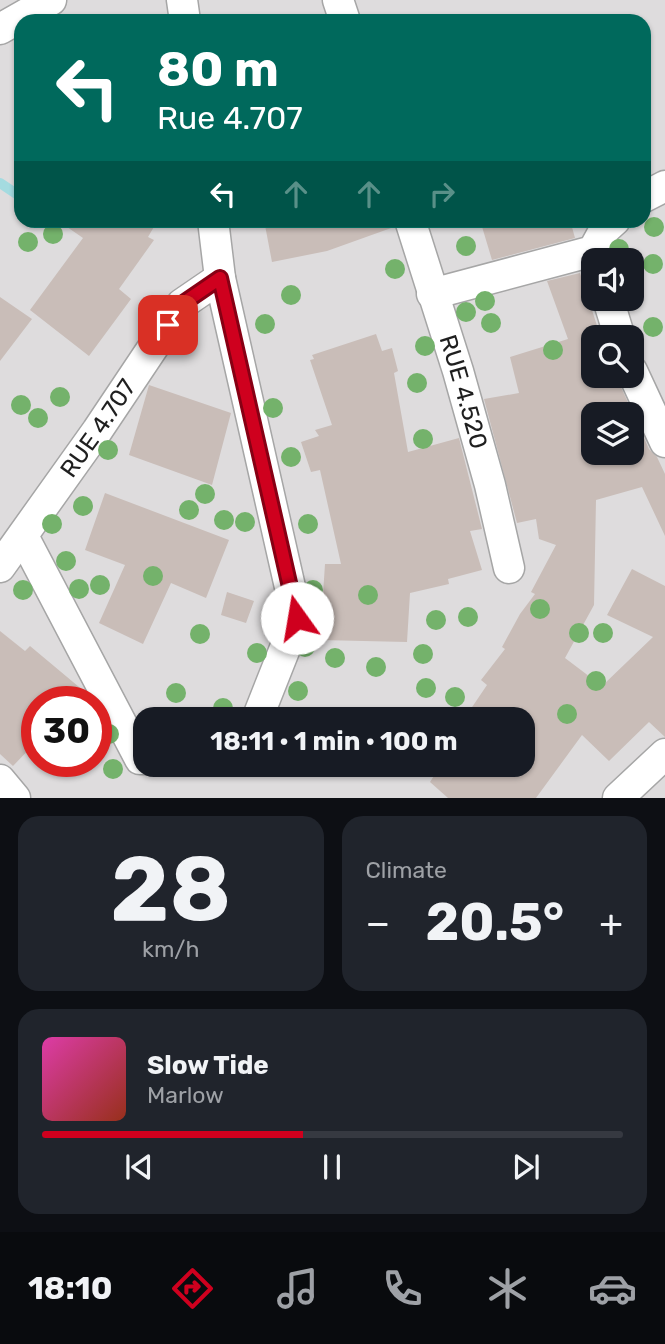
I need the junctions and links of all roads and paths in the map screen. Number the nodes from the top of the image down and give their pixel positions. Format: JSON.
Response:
{"nodes":[{"id":1,"x":51,"y":0,"type":"edge"},
{"id":2,"x":26,"y":14,"type":"edge"},
{"id":3,"x":214,"y":228,"type":"edge"},
{"id":4,"x":412,"y":228,"type":"edge"},
{"id":5,"x":585,"y":228,"type":"edge"},
{"id":6,"x":606,"y":228,"type":"edge"},
{"id":7,"x":592,"y":248,"type":"edge"},
{"id":8,"x":597,"y":248,"type":"edge"},
{"id":9,"x":581,"y":259,"type":"edge"},
{"id":10,"x":220,"y":278,"type":"junction"},
{"id":11,"x":432,"y":294,"type":"junction"},
{"id":12,"x":640,"y":388,"type":"edge"},
{"id":13,"x":665,"y":442,"type":"edge"},
{"id":14,"x":23,"y":536,"type":"junction"},
{"id":15,"x":0,"y":567,"type":"edge"},
{"id":16,"x":509,"y":568,"type":"dead end"},
{"id":17,"x":262,"y":707,"type":"edge"},
{"id":18,"x":133,"y":746,"type":"edge"},
{"id":19,"x":665,"y":754,"type":"edge"},
{"id":20,"x":0,"y":780,"type":"edge"},
{"id":21,"x":15,"y":798,"type":"edge"},
{"id":22,"x":618,"y":798,"type":"edge"}],
"edges":[{"from":1,"to":2,"type":"street"},
{"from":3,"to":10,"type":"street"},
{"from":4,"to":11,"type":"street","name":"RUE 4.520"},
{"from":5,"to":7,"type":"street"},
{"from":6,"to":8,"type":"street"},
{"from":9,"to":11,"type":"street"},
{"from":10,"to":14,"type":"street","name":"RUE 4.707"},
{"from":10,"to":17,"type":"street"},
{"from":11,"to":16,"type":"street","name":"RUE 4.520"},
{"from":12,"to":13,"type":"street"},
{"from":14,"to":15,"type":"street","name":"RUE 4.707"},
{"from":14,"to":18,"type":"street"},
{"from":19,"to":22,"type":"street"},
{"from":20,"to":21,"type":"street"}]}
